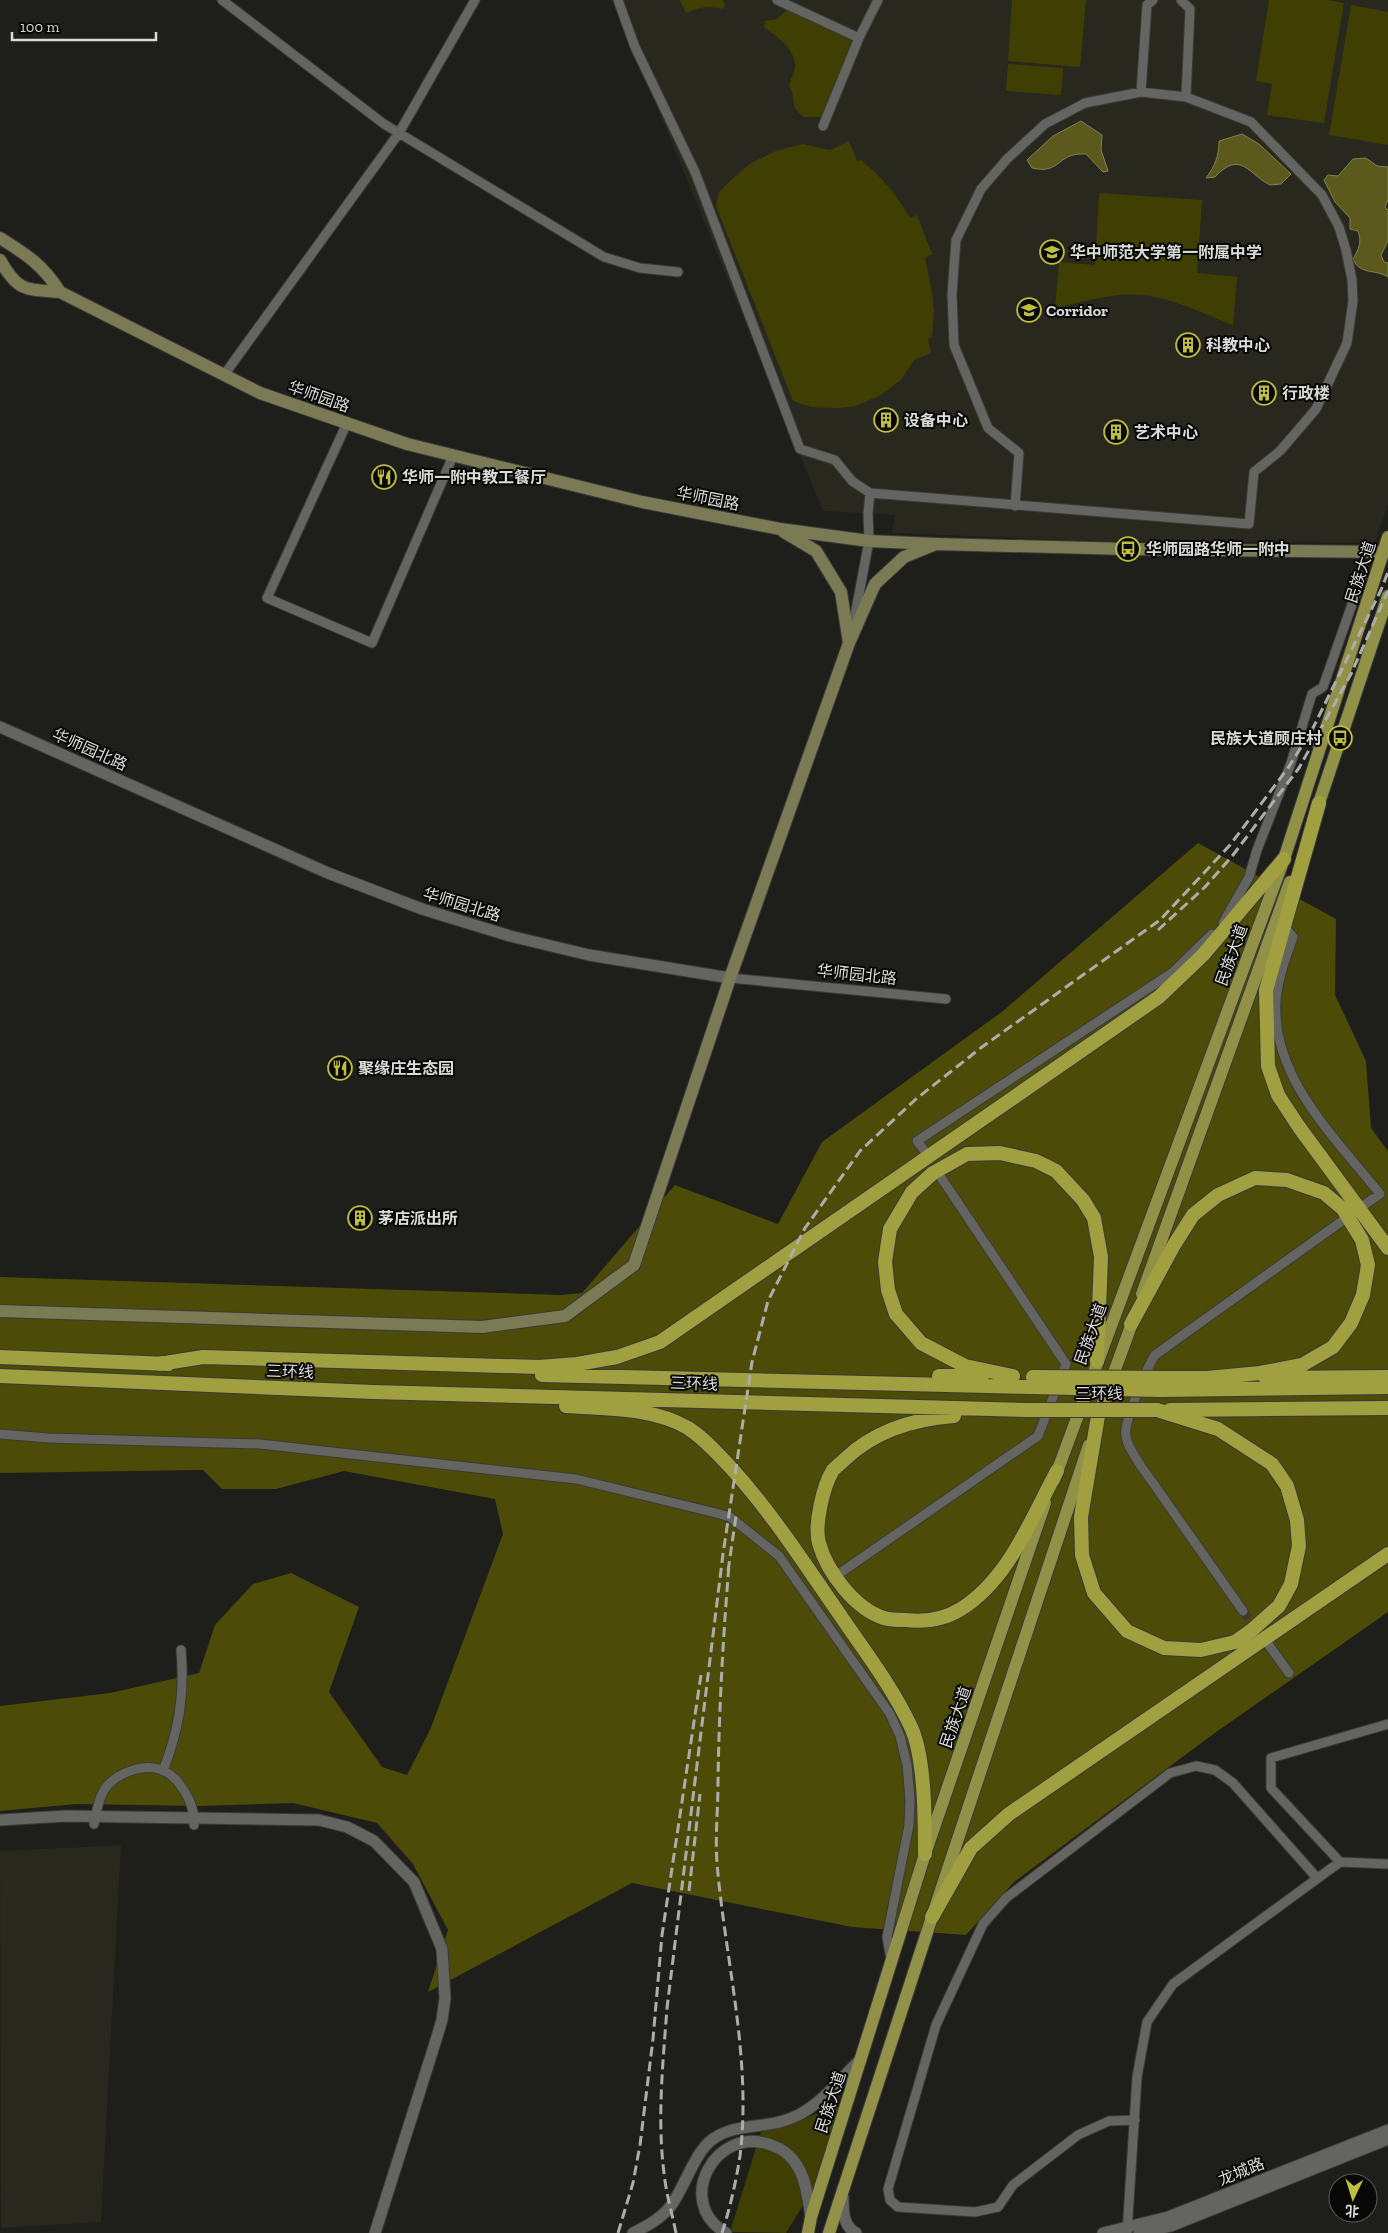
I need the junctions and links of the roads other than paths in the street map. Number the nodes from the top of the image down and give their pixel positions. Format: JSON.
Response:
{"nodes":[{"id":1,"x":222,"y":0,"type":"edge"},
{"id":2,"x":474,"y":0,"type":"edge"},
{"id":3,"x":618,"y":0,"type":"edge"},
{"id":4,"x":777,"y":0,"type":"edge"},
{"id":5,"x":878,"y":0,"type":"edge"},
{"id":6,"x":1153,"y":0,"type":"edge"},
{"id":7,"x":1181,"y":0,"type":"edge"},
{"id":8,"x":859,"y":38,"type":"junction"},
{"id":9,"x":1140,"y":92,"type":"junction"},
{"id":10,"x":1186,"y":97,"type":"junction"},
{"id":11,"x":823,"y":126,"type":"dead end"},
{"id":12,"x":399,"y":133,"type":"junction"},
{"id":13,"x":0,"y":238,"type":"edge"},
{"id":14,"x":0,"y":260,"type":"edge"},
{"id":15,"x":678,"y":272,"type":"dead end"},
{"id":16,"x":60,"y":292,"type":"junction"},
{"id":17,"x":224,"y":375,"type":"junction"},
{"id":18,"x":346,"y":423,"type":"junction"},
{"id":19,"x":453,"y":456,"type":"junction"},
{"id":20,"x":870,"y":493,"type":"junction"},
{"id":21,"x":1015,"y":506,"type":"junction"},
{"id":22,"x":780,"y":529,"type":"junction"},
{"id":23,"x":869,"y":541,"type":"junction"},
{"id":24,"x":936,"y":544,"type":"junction"},
{"id":25,"x":1387,"y":546,"type":"edge"},
{"id":26,"x":1362,"y":576,"type":"dead end"},
{"id":27,"x":1388,"y":596,"type":"edge"},
{"id":28,"x":849,"y":643,"type":"junction"},
{"id":29,"x":0,"y":726,"type":"edge"},
{"id":30,"x":1319,"y":803,"type":"junction"},
{"id":31,"x":1284,"y":859,"type":"junction"},
{"id":32,"x":1284,"y":926,"type":"junction"},
{"id":33,"x":730,"y":978,"type":"junction"},
{"id":34,"x":946,"y":999,"type":"dead end"},
{"id":35,"x":924,"y":1150,"type":"dead end"},
{"id":36,"x":940,"y":1176,"type":"dead end"},
{"id":37,"x":1364,"y":1205,"type":"dead end"},
{"id":38,"x":1342,"y":1221,"type":"dead end"},
{"id":39,"x":1388,"y":1248,"type":"edge"},
{"id":40,"x":0,"y":1311,"type":"edge"},
{"id":41,"x":1132,"y":1324,"type":"junction"},
{"id":42,"x":0,"y":1357,"type":"edge"},
{"id":43,"x":1097,"y":1362,"type":"junction"},
{"id":44,"x":160,"y":1364,"type":"junction"},
{"id":45,"x":538,"y":1368,"type":"junction"},
{"id":46,"x":0,"y":1376,"type":"edge"},
{"id":47,"x":1013,"y":1376,"type":"junction"},
{"id":48,"x":1388,"y":1377,"type":"edge"},
{"id":49,"x":1207,"y":1378,"type":"junction"},
{"id":50,"x":1032,"y":1382,"type":"junction"},
{"id":51,"x":1162,"y":1384,"type":"junction"},
{"id":52,"x":1388,"y":1387,"type":"edge"},
{"id":53,"x":373,"y":1392,"type":"junction"},
{"id":54,"x":1388,"y":1408,"type":"edge"},
{"id":55,"x":1026,"y":1410,"type":"junction"},
{"id":56,"x":1157,"y":1410,"type":"junction"},
{"id":57,"x":1098,"y":1416,"type":"junction"},
{"id":58,"x":0,"y":1434,"type":"edge"},
{"id":59,"x":1057,"y":1471,"type":"junction"},
{"id":60,"x":1388,"y":1554,"type":"edge"},
{"id":61,"x":840,"y":1574,"type":"dead end"},
{"id":62,"x":1243,"y":1610,"type":"tunnel mouth"},
{"id":63,"x":1268,"y":1644,"type":"tunnel mouth"},
{"id":64,"x":181,"y":1650,"type":"dead end"},
{"id":65,"x":1289,"y":1673,"type":"dead end"},
{"id":66,"x":1388,"y":1724,"type":"edge"},
{"id":67,"x":163,"y":1771,"type":"junction"},
{"id":68,"x":0,"y":1820,"type":"edge"},
{"id":69,"x":95,"y":1820,"type":"junction"},
{"id":70,"x":195,"y":1821,"type":"junction"},
{"id":71,"x":0,"y":1827,"type":"edge"},
{"id":72,"x":926,"y":1854,"type":"junction"},
{"id":73,"x":1340,"y":1862,"type":"junction"},
{"id":74,"x":1388,"y":1864,"type":"edge"},
{"id":75,"x":1317,"y":1878,"type":"junction"},
{"id":76,"x":932,"y":1917,"type":"junction"},
{"id":77,"x":891,"y":1963,"type":"junction"},
{"id":78,"x":860,"y":2060,"type":"junction"},
{"id":79,"x":1135,"y":2120,"type":"junction"},
{"id":80,"x":1388,"y":2130,"type":"edge"},
{"id":81,"x":1388,"y":2139,"type":"edge"},
{"id":82,"x":842,"y":2196,"type":"junction"},
{"id":83,"x":811,"y":2217,"type":"junction"},
{"id":84,"x":1127,"y":2230,"type":"edge"},
{"id":85,"x":368,"y":2233,"type":"edge"},
{"id":86,"x":376,"y":2233,"type":"edge"},
{"id":87,"x":633,"y":2233,"type":"edge"},
{"id":88,"x":726,"y":2233,"type":"edge"},
{"id":89,"x":808,"y":2233,"type":"edge"},
{"id":90,"x":829,"y":2233,"type":"edge"},
{"id":91,"x":856,"y":2233,"type":"edge"},
{"id":92,"x":1103,"y":2233,"type":"edge"},
{"id":93,"x":1139,"y":2233,"type":"edge"}],
"edges":[{"from":1,"to":12,"type":"street"},
{"from":2,"to":12,"type":"street"},
{"from":3,"to":20,"type":"street"},
{"from":4,"to":8,"type":"street"},
{"from":5,"to":8,"type":"street"},
{"from":6,"to":9,"type":"street"},
{"from":7,"to":10,"type":"street"},
{"from":8,"to":11,"type":"street"},
{"from":9,"to":10,"type":"street"},
{"from":9,"to":21,"type":"street"},
{"from":10,"to":21,"type":"street"},
{"from":12,"to":15,"type":"street"},
{"from":12,"to":17,"type":"street"},
{"from":13,"to":16,"type":"main road"},
{"from":14,"to":16,"type":"main road"},
{"from":16,"to":17,"type":"main road","name":"华师园路"},
{"from":17,"to":18,"type":"main road","name":"华师园路"},
{"from":18,"to":19,"type":"main road","name":"华师园路"},
{"from":18,"to":19,"type":"street"},
{"from":19,"to":22,"type":"main road","name":"华师园路"},
{"from":20,"to":21,"type":"street"},
{"from":20,"to":23,"type":"street"},
{"from":22,"to":23,"type":"main road","name":"华师园路"},
{"from":22,"to":28,"type":"main road"},
{"from":23,"to":24,"type":"main road","name":"华师园路"},
{"from":23,"to":28,"type":"street"},
{"from":24,"to":25,"type":"main road","name":"华师园路"},
{"from":24,"to":28,"type":"main road"},
{"from":25,"to":31,"type":"main road","name":"民族大道"},
{"from":26,"to":35,"type":"street"},
{"from":27,"to":30,"type":"main road","name":"民族大道"},
{"from":28,"to":33,"type":"main road"},
{"from":29,"to":33,"type":"street","name":"华师园北路"},
{"from":30,"to":32,"type":"highway"},
{"from":30,"to":41,"type":"main road","name":"民族大道"},
{"from":31,"to":43,"type":"main road","name":"民族大道"},
{"from":31,"to":45,"type":"highway"},
{"from":32,"to":37,"type":"street"},
{"from":32,"to":39,"type":"highway"},
{"from":33,"to":34,"type":"street","name":"华师园北路"},
{"from":33,"to":40,"type":"main road"},
{"from":36,"to":61,"type":"street"},
{"from":38,"to":62,"type":"street"},
{"from":41,"to":49,"type":"highway"},
{"from":41,"to":57,"type":"main road","name":"民族大道"},
{"from":42,"to":44,"type":"highway","name":"三环线"},
{"from":43,"to":47,"type":"highway"},
{"from":43,"to":59,"type":"main road","name":"民族大道"},
{"from":44,"to":45,"type":"highway"},
{"from":44,"to":50,"type":"highway","name":"三环线"},
{"from":45,"to":47,"type":"highway"},
{"from":46,"to":53,"type":"highway","name":"三环线"},
{"from":47,"to":50,"type":"highway"},
{"from":48,"to":49,"type":"highway"},
{"from":49,"to":51,"type":"highway"},
{"from":50,"to":51,"type":"highway","name":"三环线","bridge":true},
{"from":51,"to":52,"type":"highway","name":"三环线"},
{"from":53,"to":55,"type":"highway","name":"三环线"},
{"from":53,"to":72,"type":"highway"},
{"from":54,"to":56,"type":"highway","name":"三环线"},
{"from":55,"to":56,"type":"highway","name":"三环线","bridge":true},
{"from":55,"to":59,"type":"highway"},
{"from":56,"to":57,"type":"highway"},
{"from":57,"to":76,"type":"main road","name":"民族大道"},
{"from":58,"to":77,"type":"street"},
{"from":59,"to":72,"type":"main road","name":"民族大道"},
{"from":60,"to":76,"type":"highway"},
{"from":63,"to":65,"type":"street"},
{"from":64,"to":67,"type":"street"},
{"from":66,"to":73,"type":"street"},
{"from":67,"to":69,"type":"street"},
{"from":67,"to":70,"type":"street"},
{"from":68,"to":69,"type":"street"},
{"from":69,"to":70,"type":"street"},
{"from":69,"to":71,"type":"street"},
{"from":70,"to":85,"type":"street"},
{"from":70,"to":86,"type":"street"},
{"from":72,"to":77,"type":"main road","name":"民族大道"},
{"from":73,"to":74,"type":"street"},
{"from":73,"to":75,"type":"street"},
{"from":75,"to":79,"type":"street"},
{"from":75,"to":79,"type":"street"},
{"from":76,"to":82,"type":"main road","name":"民族大道"},
{"from":77,"to":78,"type":"main road","name":"民族大道"},
{"from":78,"to":83,"type":"main road","name":"民族大道"},
{"from":78,"to":87,"type":"street"},
{"from":79,"to":84,"type":"street"},
{"from":80,"to":84,"type":"street","name":"龙城路"},
{"from":81,"to":93,"type":"street","name":"龙城路"},
{"from":82,"to":90,"type":"main road","name":"民族大道"},
{"from":82,"to":91,"type":"street"},
{"from":83,"to":88,"type":"street"},
{"from":83,"to":89,"type":"main road","name":"民族大道"},
{"from":84,"to":92,"type":"street","name":"龙城路"}]}
